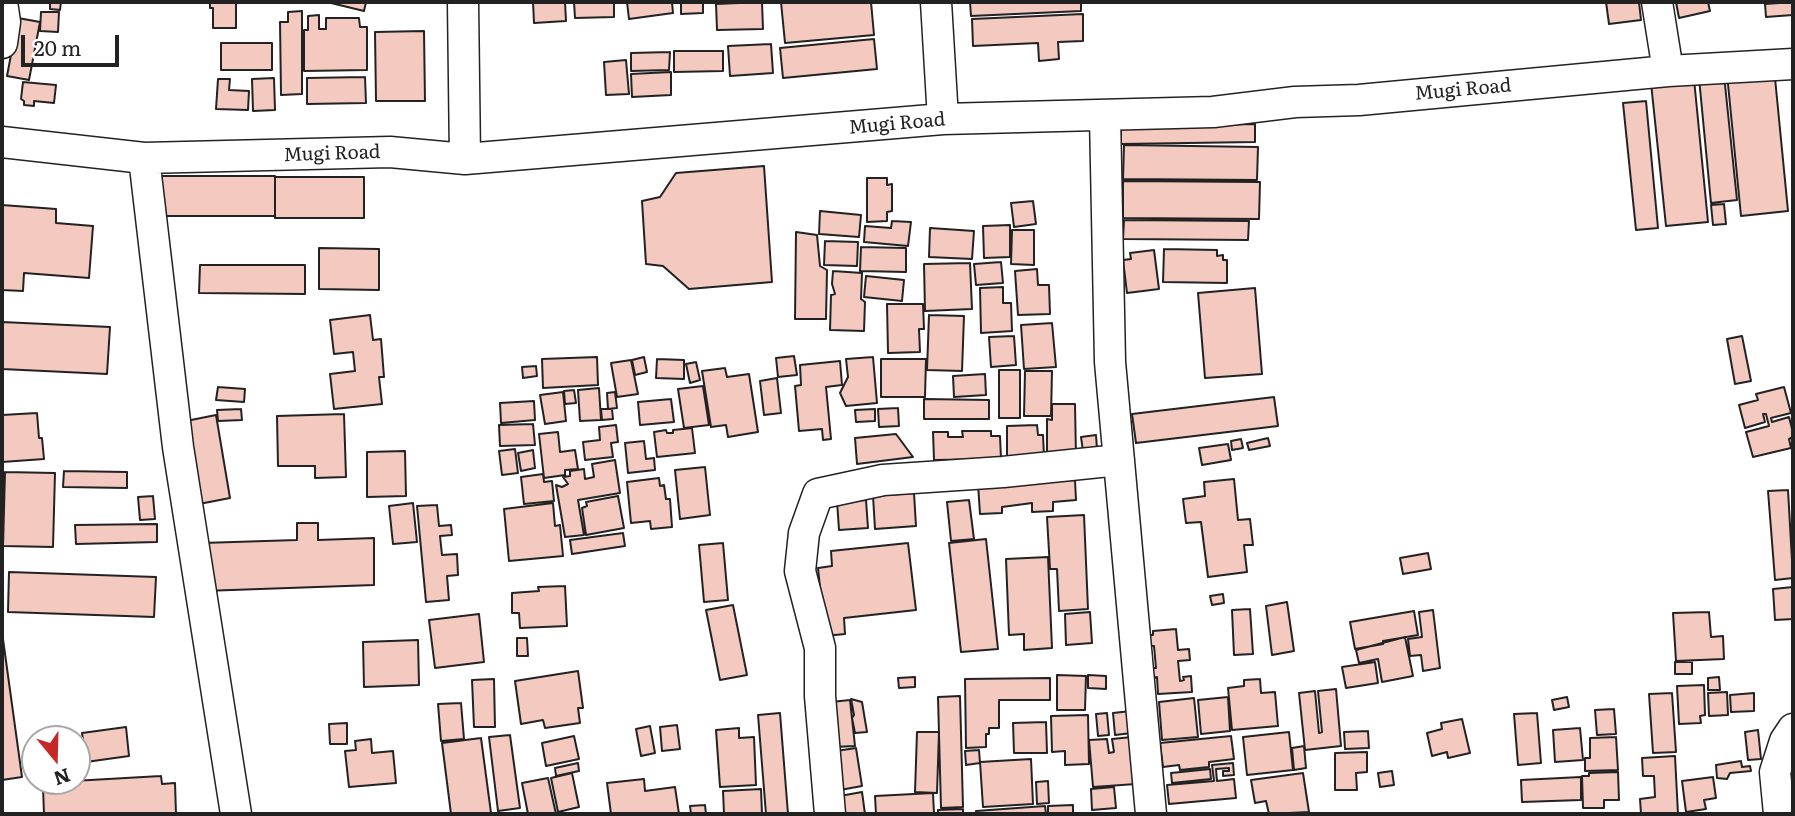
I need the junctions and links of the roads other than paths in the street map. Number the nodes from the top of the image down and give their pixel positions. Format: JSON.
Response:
{"nodes":[{"id":1,"x":2,"y":2,"type":"edge"},
{"id":2,"x":463,"y":2,"type":"edge"},
{"id":3,"x":936,"y":2,"type":"edge"},
{"id":4,"x":1657,"y":2,"type":"edge"},
{"id":5,"x":2,"y":43,"type":"edge"},
{"id":6,"x":1793,"y":64,"type":"edge"},
{"id":7,"x":1668,"y":71,"type":"junction"},
{"id":8,"x":1105,"y":116,"type":"junction"},
{"id":9,"x":943,"y":120,"type":"junction"},
{"id":10,"x":2,"y":142,"type":"edge"},
{"id":11,"x":144,"y":158,"type":"junction"},
{"id":12,"x":466,"y":159,"type":"junction"},
{"id":13,"x":1119,"y":460,"type":"junction"},
{"id":14,"x":1793,"y":729,"type":"edge"},
{"id":15,"x":236,"y":814,"type":"edge"},
{"id":16,"x":830,"y":814,"type":"edge"},
{"id":17,"x":1151,"y":814,"type":"edge"},
{"id":18,"x":1779,"y":814,"type":"edge"}],
"edges":[{"from":1,"to":5,"type":"street"},
{"from":2,"to":12,"type":"street"},
{"from":3,"to":9,"type":"street"},
{"from":4,"to":7,"type":"street"},
{"from":6,"to":7,"type":"street","name":"Mugi Road"},
{"from":7,"to":8,"type":"street","name":"Mugi Road"},
{"from":8,"to":9,"type":"street","name":"Mugi Road"},
{"from":8,"to":13,"type":"street"},
{"from":9,"to":12,"type":"street","name":"Mugi Road"},
{"from":10,"to":11,"type":"street","name":"Mugi Road"},
{"from":11,"to":12,"type":"street","name":"Mugi Road"},
{"from":11,"to":15,"type":"street"},
{"from":13,"to":16,"type":"street"},
{"from":13,"to":17,"type":"street"},
{"from":14,"to":18,"type":"street"}]}
